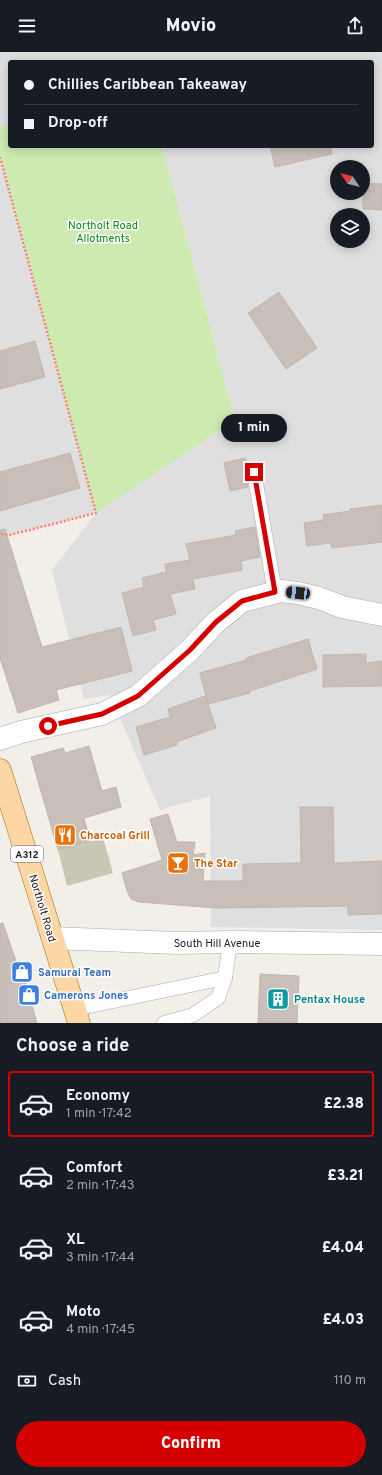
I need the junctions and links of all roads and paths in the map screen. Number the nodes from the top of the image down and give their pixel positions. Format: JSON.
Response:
{"nodes":[{"id":1,"x":0,"y":157,"type":"edge"},
{"id":2,"x":254,"y":472,"type":"dead end"},
{"id":3,"x":0,"y":534,"type":"edge"},
{"id":4,"x":275,"y":592,"type":"junction"},
{"id":5,"x":382,"y":615,"type":"edge"},
{"id":6,"x":0,"y":739,"type":"edge"},
{"id":7,"x":0,"y":770,"type":"edge"},
{"id":8,"x":53,"y":938,"type":"junction"},
{"id":9,"x":230,"y":942,"type":"junction"},
{"id":10,"x":382,"y":944,"type":"edge"},
{"id":11,"x":225,"y":978,"type":"junction"},
{"id":12,"x":77,"y":1016,"type":"edge"},
{"id":13,"x":164,"y":1023,"type":"edge"}],
"edges":[{"from":1,"to":3,"type":"path"},
{"from":2,"to":4,"type":"lane"},
{"from":4,"to":5,"type":"street"},
{"from":4,"to":6,"type":"street"},
{"from":7,"to":8,"type":"main road","name":"Northolt Road","number":"A312"},
{"from":8,"to":9,"type":"street","name":"South Hill Avenue"},
{"from":8,"to":12,"type":"main road","name":"Northolt Road","number":"A312"},
{"from":9,"to":10,"type":"street","name":"South Hill Avenue"},
{"from":9,"to":11,"type":"lane"},
{"from":11,"to":12,"type":"lane"},
{"from":11,"to":13,"type":"lane"}]}
